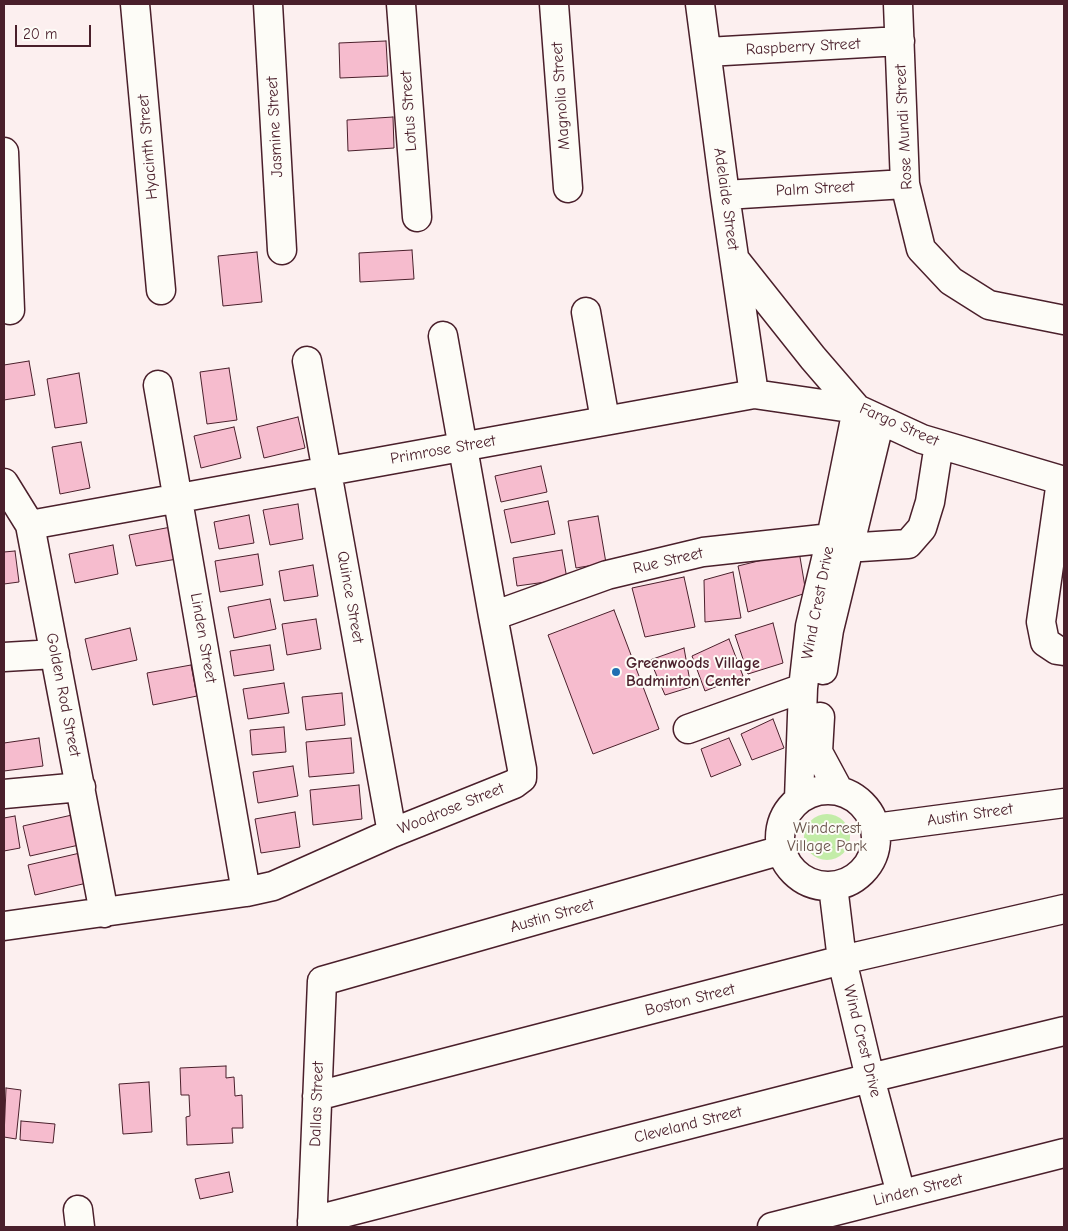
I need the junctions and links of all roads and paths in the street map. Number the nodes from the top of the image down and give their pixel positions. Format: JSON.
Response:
{"nodes":[{"id":1,"x":136,"y":4,"type":"edge"},
{"id":2,"x":268,"y":4,"type":"edge"},
{"id":3,"x":401,"y":4,"type":"edge"},
{"id":4,"x":554,"y":4,"type":"edge"},
{"id":5,"x":700,"y":4,"type":"edge"},
{"id":6,"x":898,"y":4,"type":"edge"},
{"id":7,"x":900,"y":41,"type":"junction"},
{"id":8,"x":707,"y":52,"type":"junction"},
{"id":9,"x":4,"y":152,"type":"edge"},
{"id":10,"x":905,"y":184,"type":"junction"},
{"id":11,"x":568,"y":188,"type":"dead end"},
{"id":12,"x":725,"y":195,"type":"junction"},
{"id":13,"x":417,"y":218,"type":"dead end"},
{"id":14,"x":282,"y":250,"type":"dead end"},
{"id":15,"x":736,"y":261,"type":"junction"},
{"id":16,"x":161,"y":290,"type":"dead end"},
{"id":17,"x":10,"y":310,"type":"dead end"},
{"id":18,"x":586,"y":312,"type":"dead end"},
{"id":19,"x":1064,"y":320,"type":"edge"},
{"id":20,"x":443,"y":336,"type":"dead end"},
{"id":21,"x":307,"y":361,"type":"dead end"},
{"id":22,"x":158,"y":385,"type":"dead end"},
{"id":23,"x":754,"y":394,"type":"junction"},
{"id":24,"x":869,"y":415,"type":"junction"},
{"id":25,"x":606,"y":420,"type":"junction"},
{"id":26,"x":939,"y":444,"type":"junction"},
{"id":27,"x":463,"y":446,"type":"junction"},
{"id":28,"x":327,"y":471,"type":"junction"},
{"id":29,"x":1063,"y":481,"type":"edge"},
{"id":30,"x":4,"y":483,"type":"edge"},
{"id":31,"x":179,"y":498,"type":"junction"},
{"id":32,"x":30,"y":526,"type":"junction"},
{"id":33,"x":841,"y":541,"type":"junction"},
{"id":34,"x":493,"y":616,"type":"junction"},
{"id":35,"x":1054,"y":647,"type":"edge"},
{"id":36,"x":55,"y":654,"type":"junction"},
{"id":37,"x":4,"y":657,"type":"edge"},
{"id":38,"x":803,"y":688,"type":"junction"},
{"id":39,"x":688,"y":729,"type":"dead end"},
{"id":40,"x":81,"y":788,"type":"junction"},
{"id":41,"x":838,"y":791,"type":"junction"},
{"id":42,"x":4,"y":794,"type":"edge"},
{"id":43,"x":799,"y":799,"type":"junction"},
{"id":44,"x":1064,"y":802,"type":"edge"},
{"id":45,"x":875,"y":828,"type":"junction"},
{"id":46,"x":392,"y":833,"type":"junction"},
{"id":47,"x":782,"y":850,"type":"junction"},
{"id":48,"x":834,"y":886,"type":"junction"},
{"id":49,"x":246,"y":892,"type":"junction"},
{"id":50,"x":1064,"y":909,"type":"edge"},
{"id":51,"x":104,"y":913,"type":"junction"},
{"id":52,"x":4,"y":926,"type":"edge"},
{"id":53,"x":842,"y":960,"type":"junction"},
{"id":54,"x":322,"y":981,"type":"joint"},
{"id":55,"x":1064,"y":1031,"type":"edge"},
{"id":56,"x":870,"y":1078,"type":"junction"},
{"id":57,"x":317,"y":1096,"type":"junction"},
{"id":58,"x":1064,"y":1153,"type":"edge"},
{"id":59,"x":901,"y":1194,"type":"junction"},
{"id":60,"x":312,"y":1224,"type":"edge"},
{"id":61,"x":772,"y":1227,"type":"edge"}],
"edges":[{"from":1,"to":16,"type":"street","name":"Hyacinth Street"},
{"from":2,"to":14,"type":"street","name":"Jasmine Street"},
{"from":3,"to":13,"type":"street","name":"Lotus Street"},
{"from":4,"to":11,"type":"street","name":"Magnolia Street"},
{"from":5,"to":8,"type":"street","name":"Adelaide Street"},
{"from":6,"to":7,"type":"street","name":"Rose Mundi Street"},
{"from":7,"to":8,"type":"street","name":"Raspberry Street"},
{"from":7,"to":10,"type":"street","name":"Rose Mundi Street"},
{"from":8,"to":12,"type":"street","name":"Adelaide Street"},
{"from":9,"to":17,"type":"street"},
{"from":10,"to":12,"type":"street","name":"Palm Street"},
{"from":10,"to":19,"type":"street","name":"Rose Mundi Street"},
{"from":12,"to":15,"type":"street","name":"Adelaide Street"},
{"from":15,"to":23,"type":"street","name":"Adelaide Street"},
{"from":15,"to":24,"type":"street","name":"Fargo Street"},
{"from":18,"to":25,"type":"street"},
{"from":20,"to":27,"type":"street","name":"Woodrose Street"},
{"from":21,"to":28,"type":"street","name":"Quince Street"},
{"from":22,"to":31,"type":"street","name":"Linden Street"},
{"from":23,"to":24,"type":"street","name":"Primrose Street"},
{"from":23,"to":25,"type":"street","name":"Primrose Street"},
{"from":24,"to":26,"type":"street","name":"Fargo Street"},
{"from":24,"to":33,"type":"street","name":"Wind Crest Drive"},
{"from":25,"to":27,"type":"street","name":"Primrose Street"},
{"from":26,"to":29,"type":"street","name":"Fargo Street"},
{"from":26,"to":33,"type":"street","name":"Rue Street"},
{"from":27,"to":28,"type":"street","name":"Primrose Street"},
{"from":27,"to":34,"type":"street","name":"Woodrose Street"},
{"from":28,"to":31,"type":"street","name":"Primrose Street"},
{"from":28,"to":46,"type":"street","name":"Quince Street"},
{"from":29,"to":35,"type":"street"},
{"from":30,"to":32,"type":"street","name":"Golden Rod Street"},
{"from":31,"to":32,"type":"street","name":"Primrose Street"},
{"from":31,"to":49,"type":"street","name":"Linden Street"},
{"from":32,"to":36,"type":"street","name":"Golden Rod Street"},
{"from":33,"to":34,"type":"street","name":"Rue Street"},
{"from":33,"to":38,"type":"street","name":"Wind Crest Drive"},
{"from":33,"to":41,"type":"street","name":"Wind Crest Drive"},
{"from":34,"to":46,"type":"street","name":"Woodrose Street"},
{"from":36,"to":37,"type":"street"},
{"from":36,"to":40,"type":"street","name":"Golden Rod Street"},
{"from":38,"to":39,"type":"street"},
{"from":38,"to":43,"type":"street","name":"Wind Crest Drive"},
{"from":40,"to":42,"type":"street"},
{"from":40,"to":51,"type":"street","name":"Golden Rod Street"},
{"from":41,"to":43,"type":"street"},
{"from":41,"to":45,"type":"street"},
{"from":43,"to":47,"type":"street"},
{"from":44,"to":45,"type":"street","name":"Austin Street"},
{"from":45,"to":48,"type":"street"},
{"from":46,"to":49,"type":"street","name":"Woodrose Street"},
{"from":47,"to":48,"type":"street"},
{"from":47,"to":54,"type":"street","name":"Austin Street"},
{"from":48,"to":53,"type":"street","name":"Wind Crest Drive"},
{"from":49,"to":51,"type":"street","name":"Woodrose Street"},
{"from":50,"to":53,"type":"street","name":"Boston Street"},
{"from":51,"to":52,"type":"street","name":"Woodrose Street"},
{"from":53,"to":56,"type":"street","name":"Wind Crest Drive"},
{"from":53,"to":57,"type":"street","name":"Boston Street"},
{"from":54,"to":57,"type":"street","name":"Dallas Street"},
{"from":55,"to":56,"type":"street","name":"Cleveland Street"},
{"from":56,"to":59,"type":"street","name":"Wind Crest Drive"},
{"from":56,"to":60,"type":"street","name":"Cleveland Street"},
{"from":57,"to":60,"type":"street","name":"Dallas Street"},
{"from":58,"to":59,"type":"street","name":"Linden Street"},
{"from":59,"to":61,"type":"street","name":"Linden Street"}]}
